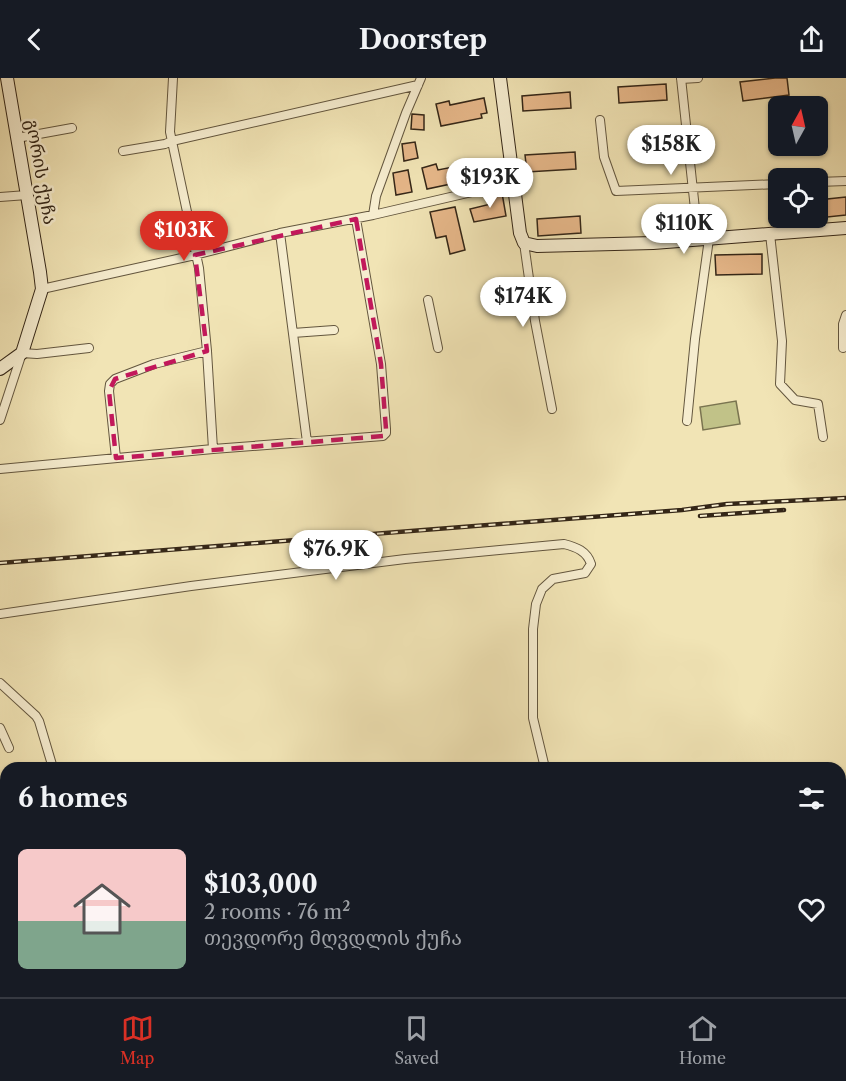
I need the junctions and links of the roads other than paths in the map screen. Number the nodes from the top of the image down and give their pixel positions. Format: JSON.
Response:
{"nodes":[{"id":1,"x":7,"y":78,"type":"edge"},
{"id":2,"x":173,"y":78,"type":"edge"},
{"id":3,"x":501,"y":78,"type":"edge"},
{"id":4,"x":698,"y":78,"type":"edge"},
{"id":5,"x":681,"y":79,"type":"edge"},
{"id":6,"x":419,"y":81,"type":"edge"},
{"id":7,"x":6,"y":104,"type":"edge"},
{"id":8,"x":600,"y":120,"type":"dead end"},
{"id":9,"x":72,"y":128,"type":"dead end"},
{"id":10,"x":17,"y":138,"type":"junction"},
{"id":11,"x":171,"y":141,"type":"junction"},
{"id":12,"x":123,"y":151,"type":"dead end"},
{"id":13,"x":846,"y":181,"type":"edge"},
{"id":14,"x":515,"y":182,"type":"junction"},
{"id":15,"x":828,"y":182,"type":"edge"},
{"id":16,"x":768,"y":184,"type":"edge"},
{"id":17,"x":692,"y":188,"type":"junction"},
{"id":18,"x":27,"y":195,"type":"junction"},
{"id":19,"x":0,"y":197,"type":"edge"},
{"id":20,"x":372,"y":215,"type":"junction"},
{"id":21,"x":357,"y":219,"type":"junction"},
{"id":22,"x":846,"y":228,"type":"edge"},
{"id":23,"x":280,"y":233,"type":"junction"},
{"id":24,"x":770,"y":234,"type":"junction"},
{"id":25,"x":709,"y":239,"type":"junction"},
{"id":26,"x":524,"y":243,"type":"junction"},
{"id":27,"x":195,"y":255,"type":"junction"},
{"id":28,"x":42,"y":289,"type":"junction"},
{"id":29,"x":428,"y":300,"type":"dead end"},
{"id":30,"x":846,"y":315,"type":"edge"},
{"id":31,"x":334,"y":330,"type":"dead end"},
{"id":32,"x":293,"y":333,"type":"junction"},
{"id":33,"x":90,"y":348,"type":"dead end"},
{"id":34,"x":438,"y":348,"type":"dead end"},
{"id":35,"x":843,"y":348,"type":"dead end"},
{"id":36,"x":207,"y":351,"type":"junction"},
{"id":37,"x":22,"y":353,"type":"junction"},
{"id":38,"x":0,"y":369,"type":"edge"},
{"id":39,"x":552,"y":409,"type":"dead end"},
{"id":40,"x":0,"y":420,"type":"edge"},
{"id":41,"x":687,"y":421,"type":"dead end"},
{"id":42,"x":823,"y":437,"type":"dead end"},
{"id":43,"x":307,"y":442,"type":"junction"},
{"id":44,"x":213,"y":449,"type":"junction"},
{"id":45,"x":116,"y":458,"type":"junction"},
{"id":46,"x":0,"y":469,"type":"edge"},
{"id":47,"x":0,"y":615,"type":"edge"},
{"id":48,"x":0,"y":683,"type":"edge"},
{"id":49,"x":0,"y":728,"type":"edge"},
{"id":50,"x":9,"y":748,"type":"dead end"},
{"id":51,"x":51,"y":762,"type":"edge"},
{"id":52,"x":544,"y":762,"type":"edge"}],
"edges":[{"from":1,"to":7,"type":"street","name":"გორის ქუჩა"},
{"from":2,"to":11,"type":"street"},
{"from":3,"to":14,"type":"street"},
{"from":4,"to":5,"type":"street"},
{"from":5,"to":17,"type":"street"},
{"from":6,"to":11,"type":"street"},
{"from":6,"to":20,"type":"street"},
{"from":7,"to":10,"type":"street","name":"გორის ქუჩა"},
{"from":8,"to":17,"type":"street"},
{"from":9,"to":10,"type":"street"},
{"from":10,"to":18,"type":"street","name":"გორის ქუჩა"},
{"from":11,"to":12,"type":"street"},
{"from":11,"to":27,"type":"street"},
{"from":13,"to":15,"type":"street"},
{"from":14,"to":20,"type":"street"},
{"from":14,"to":26,"type":"street"},
{"from":16,"to":17,"type":"street"},
{"from":17,"to":25,"type":"street"},
{"from":18,"to":19,"type":"street"},
{"from":18,"to":28,"type":"street","name":"გორის ქუჩა"},
{"from":20,"to":21,"type":"street"},
{"from":21,"to":23,"type":"street"},
{"from":21,"to":43,"type":"street"},
{"from":22,"to":24,"type":"street"},
{"from":23,"to":27,"type":"street"},
{"from":23,"to":32,"type":"street"},
{"from":24,"to":25,"type":"street"},
{"from":24,"to":42,"type":"street"},
{"from":25,"to":26,"type":"street"},
{"from":25,"to":41,"type":"street"},
{"from":26,"to":39,"type":"street"},
{"from":27,"to":28,"type":"street"},
{"from":27,"to":36,"type":"street"},
{"from":28,"to":37,"type":"street"},
{"from":29,"to":34,"type":"street"},
{"from":30,"to":35,"type":"street"},
{"from":31,"to":32,"type":"street"},
{"from":32,"to":43,"type":"street"},
{"from":33,"to":37,"type":"street"},
{"from":36,"to":44,"type":"street"},
{"from":36,"to":45,"type":"street"},
{"from":37,"to":38,"type":"street"},
{"from":37,"to":40,"type":"street"},
{"from":43,"to":44,"type":"street"},
{"from":44,"to":45,"type":"street"},
{"from":45,"to":46,"type":"street"},
{"from":47,"to":52,"type":"street"},
{"from":48,"to":51,"type":"street"},
{"from":49,"to":50,"type":"street"}]}
